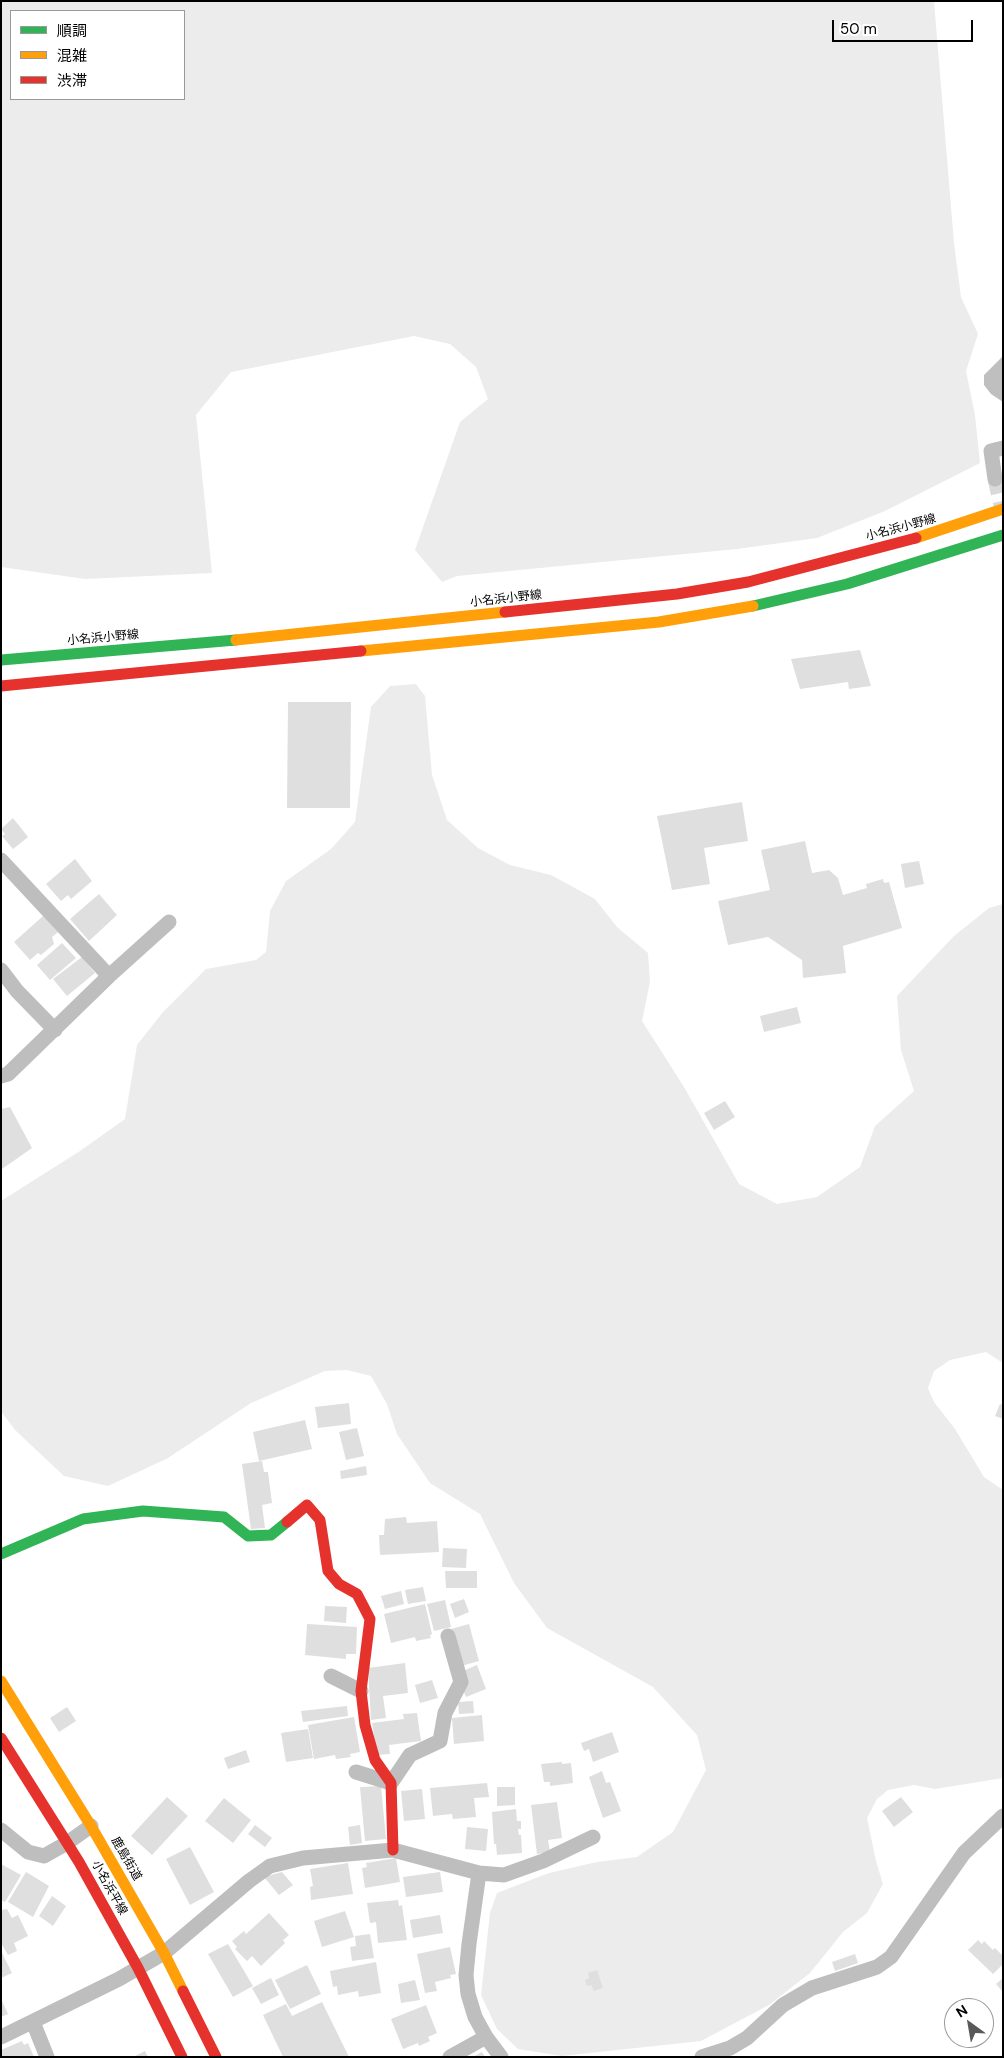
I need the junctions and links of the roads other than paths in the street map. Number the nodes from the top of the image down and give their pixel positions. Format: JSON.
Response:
{"nodes":[{"id":1,"x":1003,"y":448,"type":"edge"},
{"id":2,"x":995,"y":478,"type":"tunnel mouth"},
{"id":3,"x":1003,"y":509,"type":"edge"},
{"id":4,"x":1003,"y":535,"type":"edge"},
{"id":5,"x":1,"y":660,"type":"edge"},
{"id":6,"x":1,"y":686,"type":"edge"},
{"id":7,"x":1,"y":860,"type":"edge"},
{"id":8,"x":169,"y":922,"type":"dead end"},
{"id":9,"x":1,"y":970,"type":"edge"},
{"id":10,"x":108,"y":976,"type":"junction"},
{"id":11,"x":55,"y":1030,"type":"junction"},
{"id":12,"x":1,"y":1076,"type":"edge"},
{"id":13,"x":1,"y":1554,"type":"edge"},
{"id":14,"x":448,"y":1636,"type":"dead end"},
{"id":15,"x":331,"y":1676,"type":"dead end"},
{"id":16,"x":3,"y":1689,"type":"edge"},
{"id":17,"x":361,"y":1691,"type":"junction"},
{"id":18,"x":1,"y":1738,"type":"edge"},
{"id":19,"x":356,"y":1772,"type":"dead end"},
{"id":20,"x":391,"y":1783,"type":"junction"},
{"id":21,"x":1003,"y":1816,"type":"edge"},
{"id":22,"x":91,"y":1826,"type":"junction"},
{"id":23,"x":1,"y":1830,"type":"edge"},
{"id":24,"x":592,"y":1837,"type":"dead end"},
{"id":25,"x":67,"y":1843,"type":"junction"},
{"id":26,"x":393,"y":1850,"type":"junction"},
{"id":27,"x":479,"y":1872,"type":"junction"},
{"id":28,"x":164,"y":1953,"type":"junction"},
{"id":29,"x":138,"y":1968,"type":"junction"},
{"id":30,"x":33,"y":2022,"type":"junction"},
{"id":31,"x":1,"y":2037,"type":"edge"},
{"id":32,"x":486,"y":2037,"type":"junction"},
{"id":33,"x":47,"y":2057,"type":"edge"},
{"id":34,"x":182,"y":2057,"type":"edge"},
{"id":35,"x":216,"y":2057,"type":"edge"},
{"id":36,"x":450,"y":2057,"type":"edge"},
{"id":37,"x":501,"y":2057,"type":"edge"},
{"id":38,"x":702,"y":2057,"type":"edge"}],
"edges":[{"from":1,"to":2,"type":"street"},
{"from":3,"to":5,"type":"main road","name":"小名浜小野線"},
{"from":4,"to":6,"type":"main road"},
{"from":7,"to":10,"type":"street"},
{"from":8,"to":10,"type":"street"},
{"from":9,"to":11,"type":"street"},
{"from":10,"to":11,"type":"street"},
{"from":11,"to":12,"type":"street"},
{"from":13,"to":17,"type":"main road"},
{"from":14,"to":20,"type":"street"},
{"from":15,"to":17,"type":"street"},
{"from":16,"to":22,"type":"main road","name":"鹿島街道"},
{"from":17,"to":20,"type":"main road"},
{"from":18,"to":25,"type":"main road","name":"小名浜平線"},
{"from":19,"to":20,"type":"street"},
{"from":20,"to":26,"type":"main road"},
{"from":21,"to":38,"type":"street"},
{"from":22,"to":25,"type":"street"},
{"from":22,"to":28,"type":"main road","name":"鹿島街道"},
{"from":23,"to":25,"type":"street"},
{"from":24,"to":27,"type":"street"},
{"from":25,"to":29,"type":"main road","name":"小名浜平線"},
{"from":26,"to":27,"type":"street"},
{"from":26,"to":28,"type":"street"},
{"from":27,"to":32,"type":"street"},
{"from":28,"to":29,"type":"street"},
{"from":28,"to":35,"type":"main road","name":"鹿島街道"},
{"from":29,"to":30,"type":"street"},
{"from":29,"to":34,"type":"main road","name":"小名浜平線"},
{"from":30,"to":31,"type":"street"},
{"from":30,"to":33,"type":"street"},
{"from":32,"to":36,"type":"street"},
{"from":32,"to":37,"type":"street"}]}
